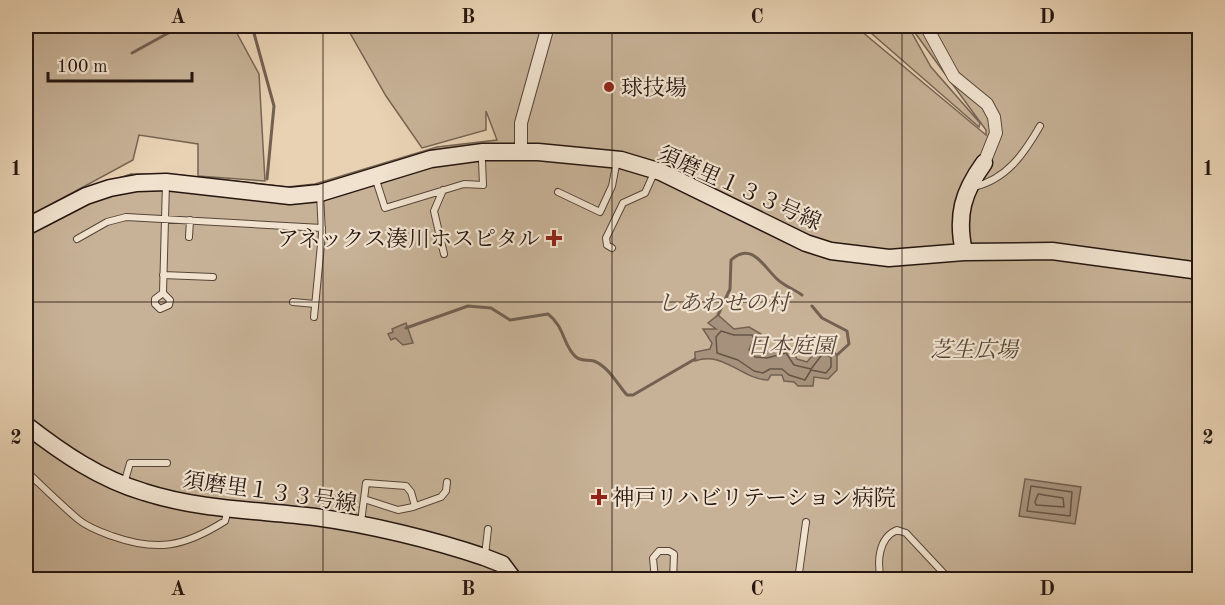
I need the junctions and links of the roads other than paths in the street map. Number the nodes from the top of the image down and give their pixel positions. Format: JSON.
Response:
{"nodes":[{"id":1,"x":548,"y":26,"type":"edge"},
{"id":2,"x":926,"y":26,"type":"edge"},
{"id":3,"x":1040,"y":126,"type":"dead end"},
{"id":4,"x":521,"y":152,"type":"junction"},
{"id":5,"x":482,"y":157,"type":"junction"},
{"id":6,"x":617,"y":160,"type":"junction"},
{"id":7,"x":984,"y":163,"type":"joint"},
{"id":8,"x":655,"y":171,"type":"junction"},
{"id":9,"x":375,"y":177,"type":"junction"},
{"id":10,"x":166,"y":182,"type":"junction"},
{"id":11,"x":443,"y":189,"type":"junction"},
{"id":12,"x":966,"y":189,"type":"junction"},
{"id":13,"x":558,"y":192,"type":"dead end"},
{"id":14,"x":320,"y":193,"type":"junction"},
{"id":15,"x":165,"y":219,"type":"junction"},
{"id":16,"x":190,"y":220,"type":"junction"},
{"id":17,"x":26,"y":227,"type":"edge"},
{"id":18,"x":322,"y":228,"type":"junction"},
{"id":19,"x":189,"y":237,"type":"dead end"},
{"id":20,"x":77,"y":239,"type":"dead end"},
{"id":21,"x":612,"y":248,"type":"dead end"},
{"id":22,"x":964,"y":252,"type":"junction"},
{"id":23,"x":444,"y":254,"type":"dead end"},
{"id":24,"x":1200,"y":271,"type":"edge"},
{"id":25,"x":163,"y":275,"type":"junction"},
{"id":26,"x":213,"y":277,"type":"dead end"},
{"id":27,"x":163,"y":293,"type":"dead end"},
{"id":28,"x":293,"y":302,"type":"dead end"},
{"id":29,"x":315,"y":304,"type":"junction"},
{"id":30,"x":314,"y":317,"type":"dead end"},
{"id":31,"x":26,"y":425,"type":"edge"},
{"id":32,"x":167,"y":463,"type":"dead end"},
{"id":33,"x":26,"y":471,"type":"edge"},
{"id":34,"x":447,"y":482,"type":"dead end"},
{"id":35,"x":124,"y":485,"type":"junction"},
{"id":36,"x":364,"y":498,"type":"junction"},
{"id":37,"x":415,"y":506,"type":"junction"},
{"id":38,"x":228,"y":509,"type":"junction"},
{"id":39,"x":806,"y":522,"type":"dead end"},
{"id":40,"x":361,"y":525,"type":"junction"},
{"id":41,"x":488,"y":529,"type":"dead end"},
{"id":42,"x":484,"y":557,"type":"junction"},
{"id":43,"x":514,"y":579,"type":"edge"},
{"id":44,"x":655,"y":579,"type":"edge"},
{"id":45,"x":673,"y":579,"type":"edge"},
{"id":46,"x":798,"y":579,"type":"edge"},
{"id":47,"x":881,"y":579,"type":"edge"},
{"id":48,"x":950,"y":579,"type":"edge"}],
"edges":[{"from":1,"to":4,"type":"street"},
{"from":2,"to":7,"type":"street"},
{"from":3,"to":12,"type":"lane"},
{"from":4,"to":5,"type":"street","name":"須磨里１３３号線"},
{"from":4,"to":6,"type":"street","name":"須磨里１３３号線"},
{"from":5,"to":9,"type":"street","name":"須磨里１３３号線"},
{"from":5,"to":11,"type":"lane"},
{"from":6,"to":8,"type":"street","name":"須磨里１３３号線"},
{"from":6,"to":13,"type":"lane"},
{"from":7,"to":12,"type":"street"},
{"from":8,"to":21,"type":"lane"},
{"from":8,"to":22,"type":"street","name":"須磨里１３３号線"},
{"from":9,"to":11,"type":"lane"},
{"from":9,"to":14,"type":"street","name":"須磨里１３３号線"},
{"from":10,"to":14,"type":"street","name":"須磨里１３３号線"},
{"from":10,"to":15,"type":"lane"},
{"from":10,"to":17,"type":"street","name":"須磨里１３３号線"},
{"from":11,"to":23,"type":"lane"},
{"from":12,"to":22,"type":"street"},
{"from":14,"to":18,"type":"lane"},
{"from":15,"to":16,"type":"lane"},
{"from":15,"to":20,"type":"lane"},
{"from":15,"to":25,"type":"lane"},
{"from":16,"to":18,"type":"lane"},
{"from":16,"to":19,"type":"lane"},
{"from":18,"to":29,"type":"lane"},
{"from":22,"to":24,"type":"street","name":"須磨里１３３号線"},
{"from":25,"to":26,"type":"lane"},
{"from":25,"to":27,"type":"lane"},
{"from":28,"to":29,"type":"lane"},
{"from":29,"to":30,"type":"lane"},
{"from":31,"to":35,"type":"street","name":"須磨里１３３号線"},
{"from":32,"to":35,"type":"lane"},
{"from":33,"to":38,"type":"lane"},
{"from":34,"to":37,"type":"lane"},
{"from":35,"to":38,"type":"street","name":"須磨里１３３号線"},
{"from":36,"to":37,"type":"lane"},
{"from":36,"to":37,"type":"lane"},
{"from":36,"to":40,"type":"lane"},
{"from":38,"to":40,"type":"street","name":"須磨里１３３号線"},
{"from":39,"to":46,"type":"lane"},
{"from":40,"to":42,"type":"street","name":"須磨里１３３号線"},
{"from":41,"to":42,"type":"lane"},
{"from":42,"to":43,"type":"street","name":"須磨里１３３号線"},
{"from":44,"to":45,"type":"lane"},
{"from":47,"to":48,"type":"lane"}]}
